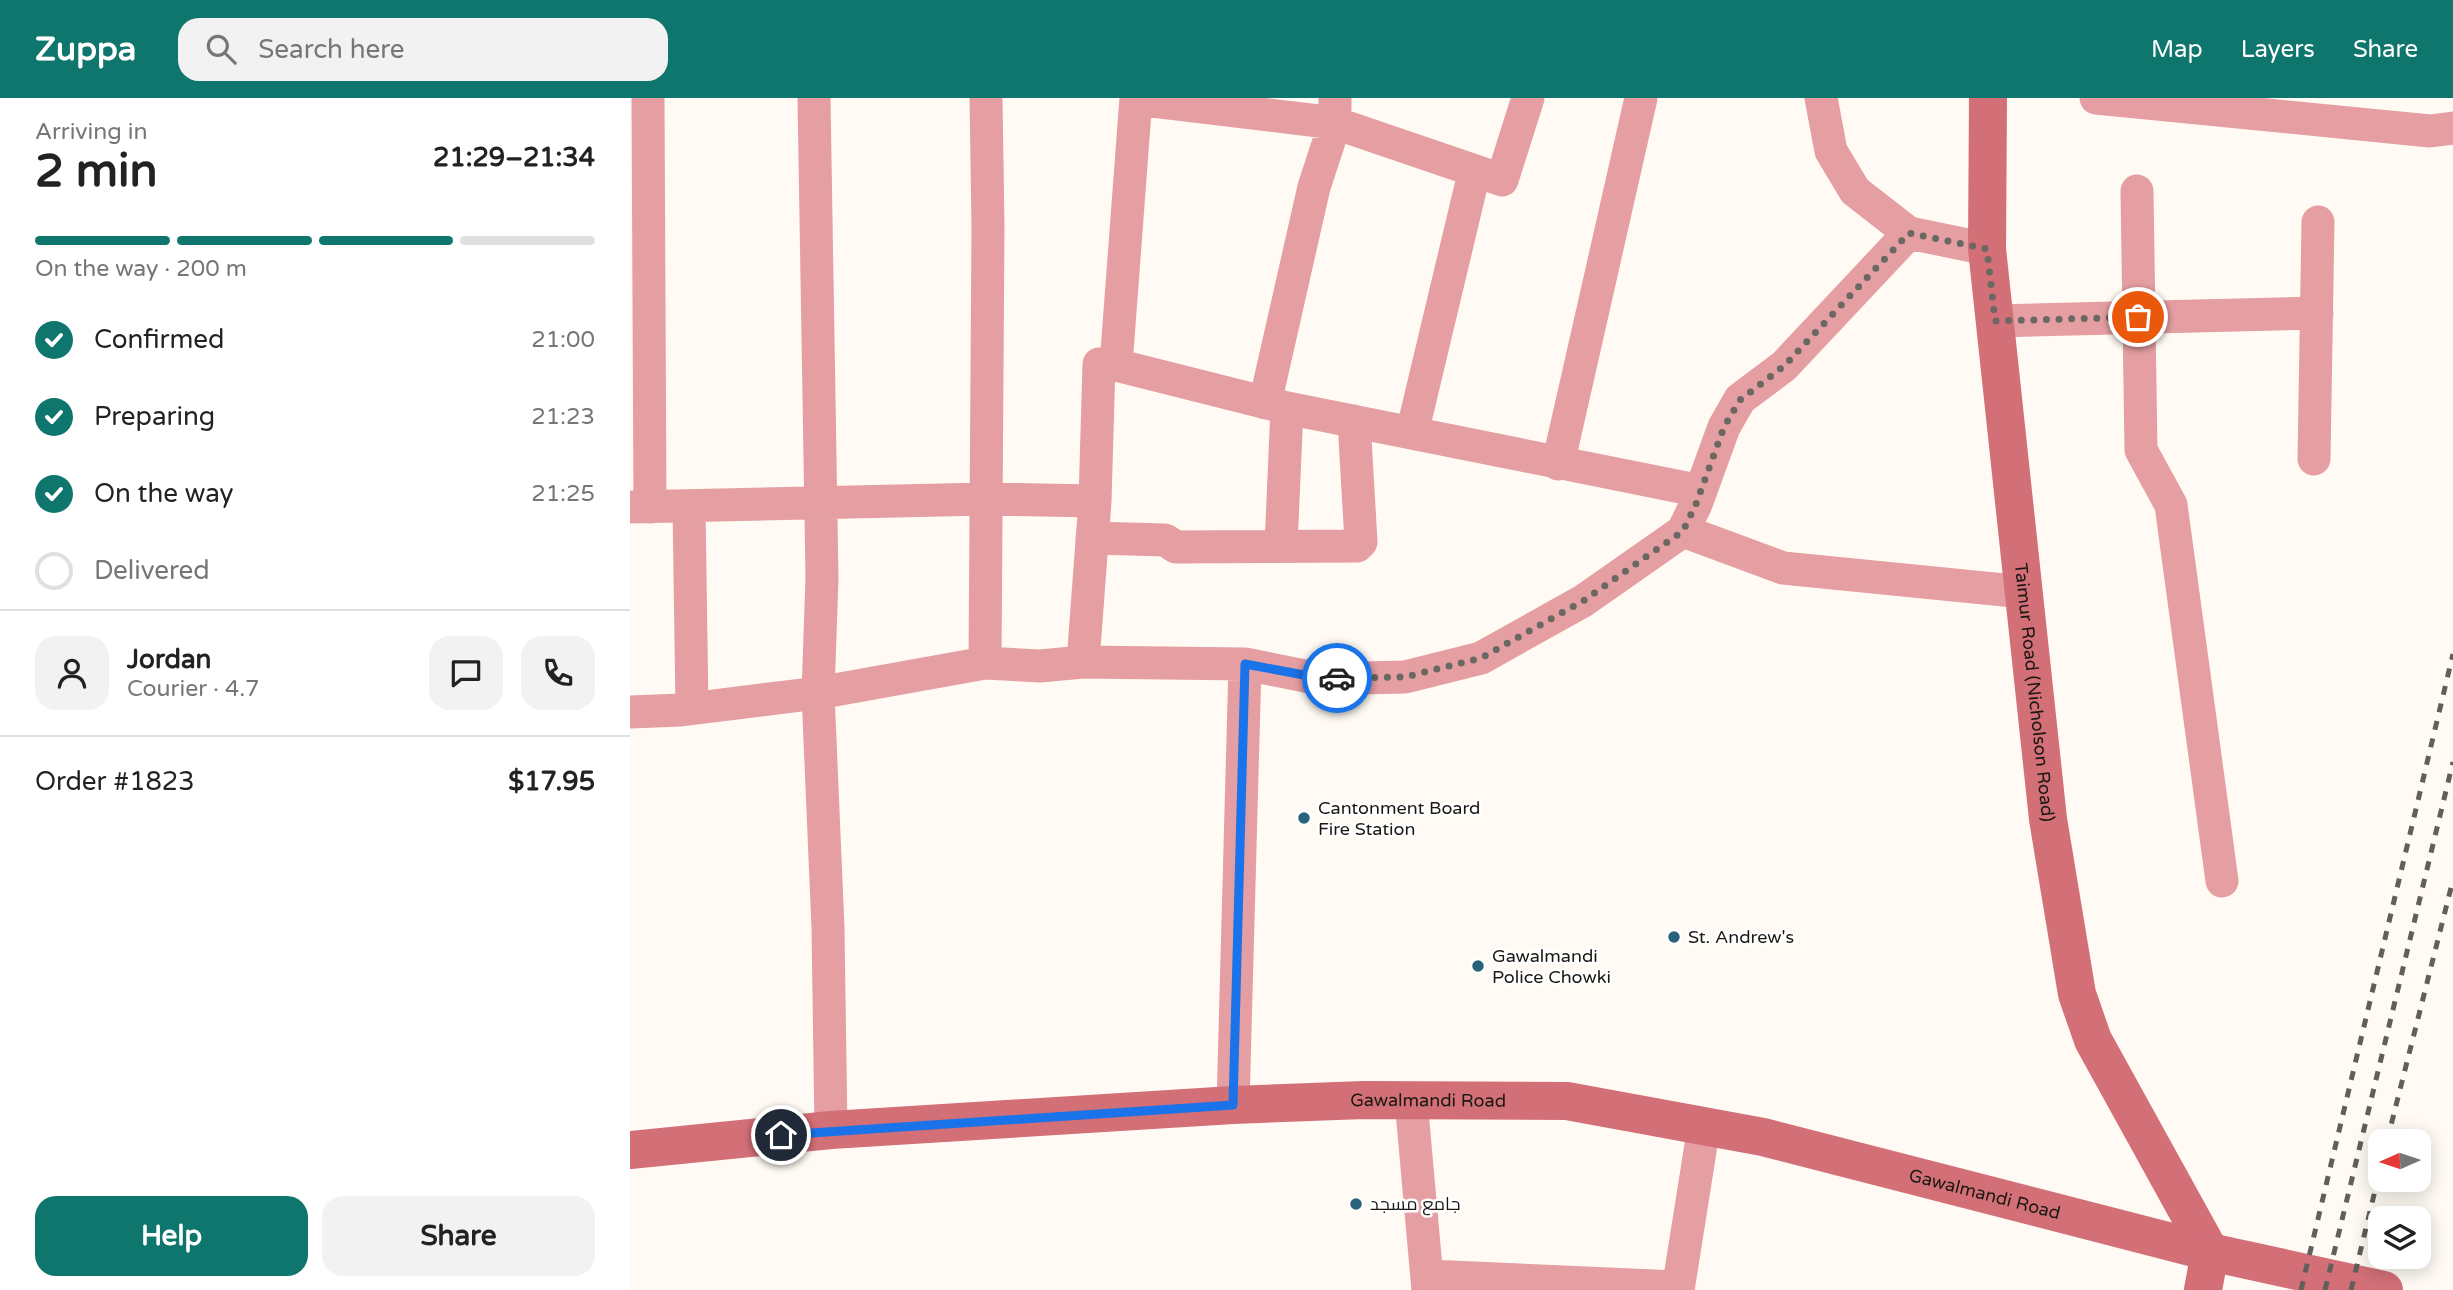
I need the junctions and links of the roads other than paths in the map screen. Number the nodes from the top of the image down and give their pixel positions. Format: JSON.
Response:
{"nodes":[{"id":1,"x":648,"y":98,"type":"edge"},
{"id":2,"x":814,"y":98,"type":"edge"},
{"id":3,"x":986,"y":98,"type":"edge"},
{"id":4,"x":1136,"y":98,"type":"edge"},
{"id":5,"x":1528,"y":98,"type":"edge"},
{"id":6,"x":1641,"y":98,"type":"edge"},
{"id":7,"x":1821,"y":98,"type":"edge"},
{"id":8,"x":1988,"y":98,"type":"edge"},
{"id":9,"x":2096,"y":98,"type":"edge"},
{"id":10,"x":1335,"y":110,"type":"edge"},
{"id":11,"x":2453,"y":128,"type":"edge"},
{"id":12,"x":1471,"y":186,"type":"dead end"},
{"id":13,"x":2137,"y":191,"type":"dead end"},
{"id":14,"x":2318,"y":222,"type":"dead end"},
{"id":15,"x":1909,"y":233,"type":"junction"},
{"id":16,"x":1987,"y":249,"type":"junction"},
{"id":17,"x":2317,"y":313,"type":"junction"},
{"id":18,"x":2138,"y":317,"type":"junction"},
{"id":19,"x":1995,"y":321,"type":"junction"},
{"id":20,"x":1116,"y":365,"type":"junction"},
{"id":21,"x":1276,"y":405,"type":"junction"},
{"id":22,"x":1354,"y":421,"type":"junction"},
{"id":23,"x":1412,"y":433,"type":"junction"},
{"id":24,"x":2314,"y":459,"type":"dead end"},
{"id":25,"x":1558,"y":464,"type":"junction"},
{"id":26,"x":1701,"y":491,"type":"junction"},
{"id":27,"x":986,"y":499,"type":"junction"},
{"id":28,"x":1095,"y":501,"type":"junction"},
{"id":29,"x":821,"y":502,"type":"junction"},
{"id":30,"x":640,"y":507,"type":"edge"},
{"id":31,"x":689,"y":507,"type":"junction"},
{"id":32,"x":1683,"y":531,"type":"junction"},
{"id":33,"x":1092,"y":538,"type":"junction"},
{"id":34,"x":1281,"y":546,"type":"junction"},
{"id":35,"x":2024,"y":592,"type":"junction"},
{"id":36,"x":1083,"y":662,"type":"junction"},
{"id":37,"x":985,"y":663,"type":"junction"},
{"id":38,"x":1245,"y":664,"type":"junction"},
{"id":39,"x":818,"y":693,"type":"junction"},
{"id":40,"x":692,"y":708,"type":"junction"},
{"id":41,"x":630,"y":712,"type":"edge"},
{"id":42,"x":2222,"y":881,"type":"dead end"},
{"id":43,"x":1411,"y":1100,"type":"junction"},
{"id":44,"x":1233,"y":1105,"type":"junction"},
{"id":45,"x":1703,"y":1126,"type":"junction"},
{"id":46,"x":831,"y":1130,"type":"junction"},
{"id":47,"x":630,"y":1150,"type":"edge"},
{"id":48,"x":2210,"y":1252,"type":"junction"},
{"id":49,"x":1429,"y":1283,"type":"edge"},
{"id":50,"x":1678,"y":1289,"type":"edge"},
{"id":51,"x":2203,"y":1290,"type":"edge"},
{"id":52,"x":2384,"y":1290,"type":"edge"}],
"edges":[{"from":1,"to":30,"type":"street"},
{"from":2,"to":29,"type":"street"},
{"from":3,"to":27,"type":"street"},
{"from":4,"to":10,"type":"street"},
{"from":4,"to":20,"type":"street"},
{"from":5,"to":10,"type":"street"},
{"from":6,"to":25,"type":"street"},
{"from":7,"to":15,"type":"street"},
{"from":8,"to":16,"type":"street","name":"Taimur Road (Nicholson Road)"},
{"from":9,"to":11,"type":"street"},
{"from":10,"to":21,"type":"street"},
{"from":12,"to":23,"type":"street"},
{"from":13,"to":18,"type":"street"},
{"from":14,"to":17,"type":"street"},
{"from":15,"to":16,"type":"street"},
{"from":15,"to":26,"type":"street"},
{"from":16,"to":19,"type":"street","name":"Taimur Road (Nicholson Road)"},
{"from":17,"to":18,"type":"street"},
{"from":17,"to":24,"type":"street"},
{"from":18,"to":19,"type":"street"},
{"from":18,"to":42,"type":"street"},
{"from":19,"to":35,"type":"street","name":"Taimur Road (Nicholson Road)"},
{"from":20,"to":21,"type":"street"},
{"from":20,"to":28,"type":"street"},
{"from":21,"to":22,"type":"street"},
{"from":21,"to":34,"type":"street"},
{"from":22,"to":23,"type":"street"},
{"from":22,"to":34,"type":"street"},
{"from":23,"to":25,"type":"street"},
{"from":25,"to":26,"type":"street"},
{"from":26,"to":32,"type":"street"},
{"from":27,"to":28,"type":"street"},
{"from":27,"to":29,"type":"street"},
{"from":27,"to":37,"type":"street"},
{"from":28,"to":33,"type":"street"},
{"from":29,"to":31,"type":"street"},
{"from":29,"to":39,"type":"street"},
{"from":30,"to":31,"type":"street"},
{"from":31,"to":40,"type":"street"},
{"from":32,"to":35,"type":"street"},
{"from":32,"to":38,"type":"street"},
{"from":33,"to":34,"type":"street"},
{"from":33,"to":36,"type":"street"},
{"from":35,"to":48,"type":"street","name":"Taimur Road (Nicholson Road)"},
{"from":36,"to":37,"type":"street"},
{"from":36,"to":38,"type":"street"},
{"from":37,"to":39,"type":"street"},
{"from":38,"to":44,"type":"street"},
{"from":39,"to":40,"type":"street"},
{"from":39,"to":46,"type":"street"},
{"from":40,"to":41,"type":"street"},
{"from":43,"to":44,"type":"street","name":"Gawalmandi Road"},
{"from":43,"to":45,"type":"street","name":"Gawalmandi Road"},
{"from":43,"to":49,"type":"street"},
{"from":44,"to":46,"type":"street","name":"Gawalmandi Road"},
{"from":45,"to":48,"type":"street","name":"Gawalmandi Road"},
{"from":45,"to":50,"type":"street"},
{"from":46,"to":47,"type":"street","name":"Gawalmandi Road"},
{"from":48,"to":51,"type":"street"},
{"from":48,"to":52,"type":"street","name":"Gawalmandi Road"},
{"from":49,"to":50,"type":"street"}]}
